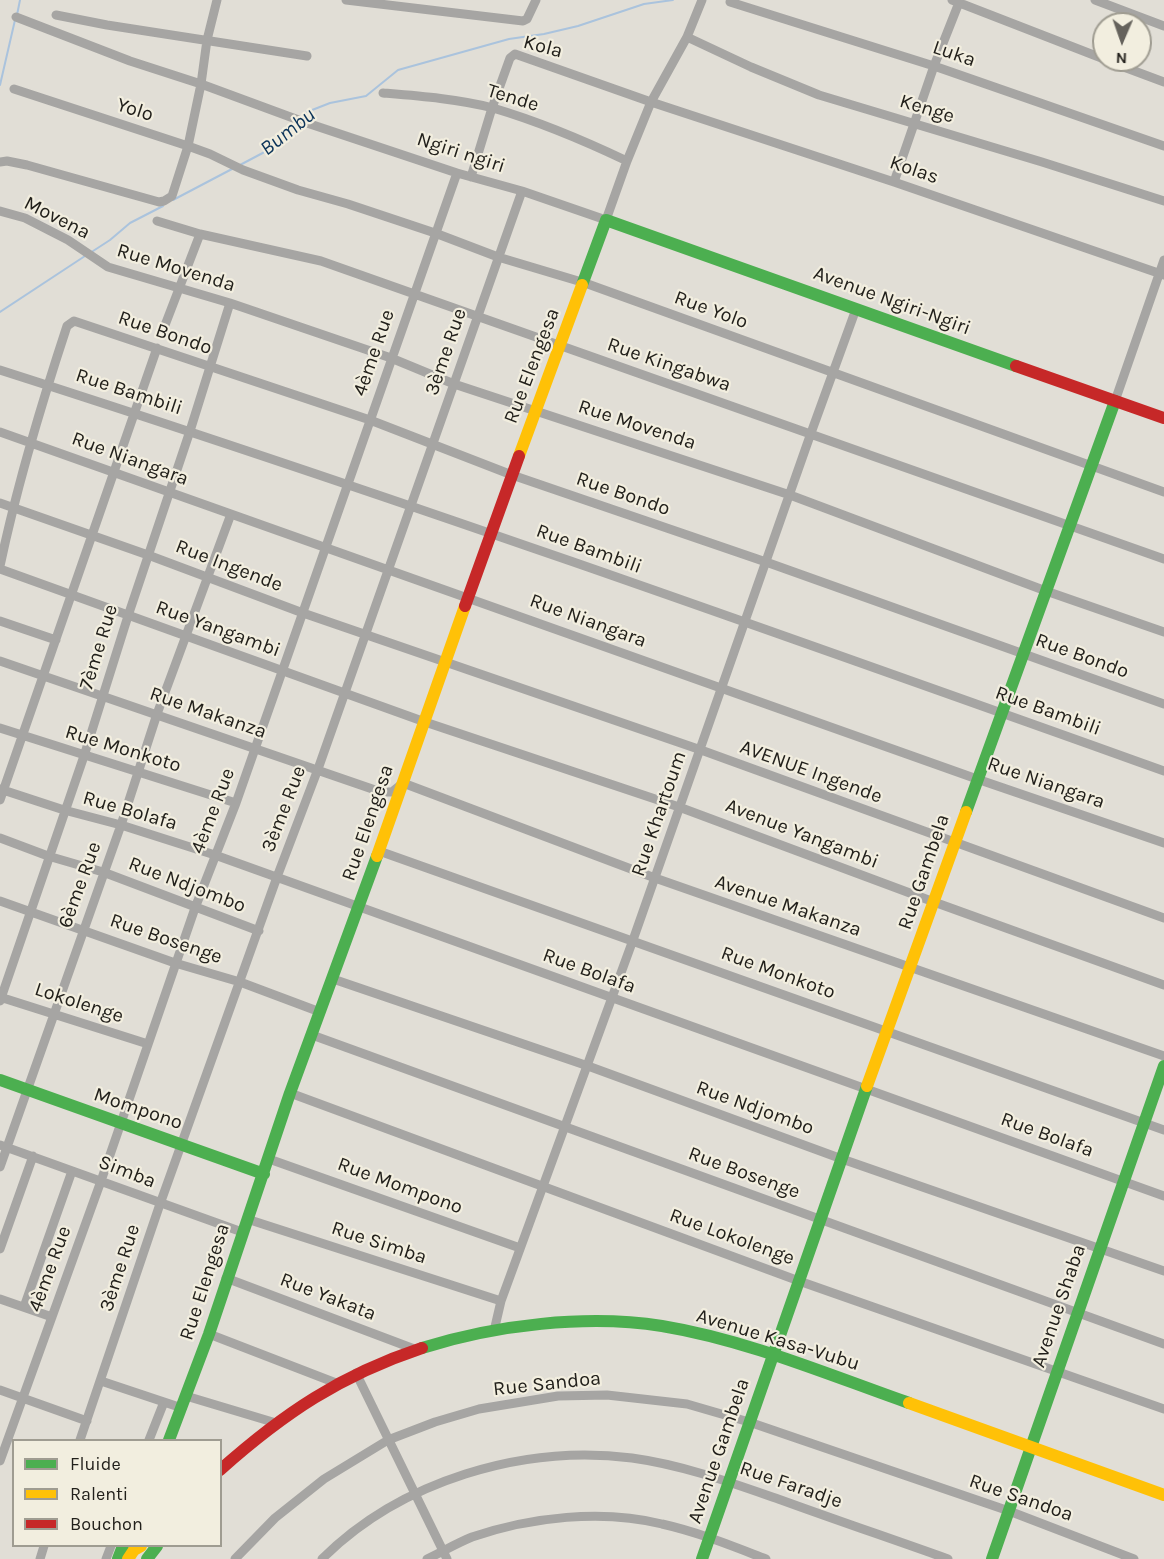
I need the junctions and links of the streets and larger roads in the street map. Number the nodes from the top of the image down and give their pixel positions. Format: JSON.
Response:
{"nodes":[{"id":1,"x":217,"y":0,"type":"edge"},
{"id":2,"x":346,"y":0,"type":"edge"},
{"id":3,"x":536,"y":0,"type":"edge"},
{"id":4,"x":1095,"y":0,"type":"edge"},
{"id":5,"x":957,"y":1,"type":"edge"},
{"id":6,"x":730,"y":2,"type":"dead end"},
{"id":7,"x":397,"y":3,"type":"edge"},
{"id":8,"x":700,"y":4,"type":"edge"},
{"id":9,"x":56,"y":15,"type":"dead end"},
{"id":10,"x":16,"y":17,"type":"dead end"},
{"id":11,"x":1164,"y":26,"type":"edge"},
{"id":12,"x":687,"y":37,"type":"junction"},
{"id":13,"x":207,"y":40,"type":"junction"},
{"id":14,"x":1092,"y":55,"type":"edge"},
{"id":15,"x":307,"y":56,"type":"dead end"},
{"id":16,"x":934,"y":66,"type":"junction"},
{"id":17,"x":1137,"y":72,"type":"edge"},
{"id":18,"x":1164,"y":82,"type":"edge"},
{"id":19,"x":201,"y":84,"type":"junction"},
{"id":20,"x":14,"y":89,"type":"dead end"},
{"id":21,"x":383,"y":93,"type":"dead end"},
{"id":22,"x":651,"y":102,"type":"junction"},
{"id":23,"x":492,"y":108,"type":"junction"},
{"id":24,"x":914,"y":124,"type":"junction"},
{"id":25,"x":188,"y":146,"type":"junction"},
{"id":26,"x":1164,"y":146,"type":"edge"},
{"id":27,"x":627,"y":161,"type":"junction"},
{"id":28,"x":0,"y":162,"type":"edge"},
{"id":29,"x":243,"y":170,"type":"joint"},
{"id":30,"x":457,"y":172,"type":"junction"},
{"id":31,"x":471,"y":177,"type":"junction"},
{"id":32,"x":894,"y":182,"type":"junction"},
{"id":33,"x":522,"y":191,"type":"junction"},
{"id":34,"x":1164,"y":201,"type":"edge"},
{"id":35,"x":0,"y":211,"type":"edge"},
{"id":36,"x":606,"y":220,"type":"junction"},
{"id":37,"x":157,"y":221,"type":"dead end"},
{"id":38,"x":435,"y":233,"type":"junction"},
{"id":39,"x":200,"y":234,"type":"junction"},
{"id":40,"x":498,"y":257,"type":"junction"},
{"id":41,"x":95,"y":260,"type":"joint"},
{"id":42,"x":1164,"y":260,"type":"edge"},
{"id":43,"x":1162,"y":274,"type":"edge"},
{"id":44,"x":585,"y":283,"type":"junction"},
{"id":45,"x":180,"y":288,"type":"junction"},
{"id":46,"x":414,"y":293,"type":"junction"},
{"id":47,"x":230,"y":303,"type":"junction"},
{"id":48,"x":856,"y":309,"type":"junction"},
{"id":49,"x":477,"y":316,"type":"junction"},
{"id":50,"x":162,"y":333,"type":"dead end"},
{"id":51,"x":559,"y":345,"type":"junction"},
{"id":52,"x":157,"y":348,"type":"junction"},
{"id":53,"x":391,"y":358,"type":"junction"},
{"id":54,"x":210,"y":367,"type":"junction"},
{"id":55,"x":0,"y":370,"type":"edge"},
{"id":56,"x":834,"y":373,"type":"junction"},
{"id":57,"x":453,"y":384,"type":"junction"},
{"id":58,"x":48,"y":385,"type":"junction"},
{"id":59,"x":1115,"y":401,"type":"junction"},
{"id":60,"x":536,"y":410,"type":"junction"},
{"id":61,"x":134,"y":412,"type":"junction"},
{"id":62,"x":1164,"y":418,"type":"edge"},
{"id":63,"x":370,"y":420,"type":"junction"},
{"id":64,"x":190,"y":431,"type":"junction"},
{"id":65,"x":0,"y":432,"type":"edge"},
{"id":66,"x":811,"y":433,"type":"junction"},
{"id":67,"x":32,"y":444,"type":"junction"},
{"id":68,"x":433,"y":445,"type":"junction"},
{"id":69,"x":1090,"y":465,"type":"junction"},
{"id":70,"x":114,"y":473,"type":"junction"},
{"id":71,"x":512,"y":475,"type":"junction"},
{"id":72,"x":348,"y":484,"type":"junction"},
{"id":73,"x":1164,"y":492,"type":"edge"},
{"id":74,"x":169,"y":493,"type":"junction"},
{"id":75,"x":790,"y":495,"type":"junction"},
{"id":76,"x":0,"y":503,"type":"edge"},
{"id":77,"x":411,"y":505,"type":"junction"},
{"id":78,"x":12,"y":508,"type":"junction"},
{"id":79,"x":231,"y":514,"type":"junction"},
{"id":80,"x":1069,"y":526,"type":"junction"},
{"id":81,"x":491,"y":533,"type":"junction"},
{"id":82,"x":92,"y":535,"type":"junction"},
{"id":83,"x":326,"y":548,"type":"junction"},
{"id":84,"x":148,"y":555,"type":"junction"},
{"id":85,"x":1164,"y":559,"type":"edge"},
{"id":86,"x":766,"y":562,"type":"junction"},
{"id":87,"x":0,"y":567,"type":"edge"},
{"id":88,"x":388,"y":569,"type":"junction"},
{"id":89,"x":207,"y":578,"type":"junction"},
{"id":90,"x":1046,"y":591,"type":"junction"},
{"id":91,"x":72,"y":595,"type":"junction"},
{"id":92,"x":469,"y":597,"type":"junction"},
{"id":93,"x":303,"y":613,"type":"junction"},
{"id":94,"x":128,"y":616,"type":"junction"},
{"id":95,"x":0,"y":621,"type":"edge"},
{"id":96,"x":745,"y":623,"type":"junction"},
{"id":97,"x":1164,"y":632,"type":"edge"},
{"id":98,"x":366,"y":634,"type":"junction"},
{"id":99,"x":186,"y":637,"type":"junction"},
{"id":100,"x":56,"y":640,"type":"junction"},
{"id":101,"x":1023,"y":654,"type":"junction"},
{"id":102,"x":0,"y":661,"type":"edge"},
{"id":103,"x":445,"y":662,"type":"junction"},
{"id":104,"x":282,"y":671,"type":"junction"},
{"id":105,"x":44,"y":676,"type":"junction"},
{"id":106,"x":723,"y":688,"type":"junction"},
{"id":107,"x":344,"y":694,"type":"junction"},
{"id":108,"x":103,"y":697,"type":"junction"},
{"id":109,"x":1164,"y":704,"type":"edge"},
{"id":110,"x":1002,"y":713,"type":"junction"},
{"id":111,"x":158,"y":714,"type":"junction"},
{"id":112,"x":425,"y":723,"type":"junction"},
{"id":113,"x":0,"y":728,"type":"edge"},
{"id":114,"x":22,"y":735,"type":"junction"},
{"id":115,"x":255,"y":749,"type":"junction"},
{"id":116,"x":701,"y":750,"type":"junction"},
{"id":117,"x":84,"y":756,"type":"junction"},
{"id":118,"x":318,"y":769,"type":"junction"},
{"id":119,"x":1164,"y":771,"type":"edge"},
{"id":120,"x":138,"y":772,"type":"junction"},
{"id":121,"x":977,"y":779,"type":"junction"},
{"id":122,"x":403,"y":783,"type":"junction"},
{"id":123,"x":1,"y":793,"type":"edge"},
{"id":124,"x":236,"y":803,"type":"junction"},
{"id":125,"x":679,"y":807,"type":"junction"},
{"id":126,"x":64,"y":810,"type":"junction"},
{"id":127,"x":121,"y":825,"type":"junction"},
{"id":128,"x":0,"y":838,"type":"edge"},
{"id":129,"x":954,"y":843,"type":"junction"},
{"id":130,"x":1164,"y":843,"type":"edge"},
{"id":131,"x":379,"y":851,"type":"junction"},
{"id":132,"x":215,"y":855,"type":"junction"},
{"id":133,"x":48,"y":856,"type":"junction"},
{"id":134,"x":103,"y":872,"type":"junction"},
{"id":135,"x":277,"y":877,"type":"junction"},
{"id":136,"x":655,"y":878,"type":"junction"},
{"id":137,"x":0,"y":901,"type":"edge"},
{"id":138,"x":934,"y":902,"type":"junction"},
{"id":139,"x":195,"y":908,"type":"junction"},
{"id":140,"x":359,"y":908,"type":"junction"},
{"id":141,"x":30,"y":911,"type":"junction"},
{"id":142,"x":1164,"y":918,"type":"edge"},
{"id":143,"x":83,"y":930,"type":"junction"},
{"id":144,"x":259,"y":931,"type":"junction"},
{"id":145,"x":633,"y":940,"type":"junction"},
{"id":146,"x":176,"y":963,"type":"junction"},
{"id":147,"x":911,"y":969,"type":"junction"},
{"id":148,"x":333,"y":979,"type":"junction"},
{"id":149,"x":240,"y":982,"type":"junction"},
{"id":150,"x":1164,"y":985,"type":"edge"},
{"id":151,"x":0,"y":998,"type":"edge"},
{"id":152,"x":612,"y":999,"type":"junction"},
{"id":153,"x":320,"y":1012,"type":"junction"},
{"id":154,"x":55,"y":1014,"type":"junction"},
{"id":155,"x":888,"y":1032,"type":"junction"},
{"id":156,"x":312,"y":1035,"type":"junction"},
{"id":157,"x":147,"y":1044,"type":"junction"},
{"id":158,"x":1164,"y":1056,"type":"edge"},
{"id":159,"x":1164,"y":1065,"type":"edge"},
{"id":160,"x":588,"y":1066,"type":"junction"},
{"id":161,"x":0,"y":1080,"type":"edge"},
{"id":162,"x":27,"y":1090,"type":"junction"},
{"id":163,"x":867,"y":1090,"type":"junction"},
{"id":164,"x":290,"y":1093,"type":"junction"},
{"id":165,"x":119,"y":1123,"type":"junction"},
{"id":166,"x":1144,"y":1123,"type":"junction"},
{"id":167,"x":564,"y":1126,"type":"junction"},
{"id":168,"x":1164,"y":1130,"type":"edge"},
{"id":169,"x":183,"y":1145,"type":"junction"},
{"id":170,"x":3,"y":1146,"type":"edge"},
{"id":171,"x":33,"y":1156,"type":"junction"},
{"id":172,"x":269,"y":1159,"type":"junction"},
{"id":173,"x":842,"y":1159,"type":"junction"},
{"id":174,"x":0,"y":1167,"type":"edge"},
{"id":175,"x":72,"y":1171,"type":"junction"},
{"id":176,"x":264,"y":1174,"type":"junction"},
{"id":177,"x":101,"y":1181,"type":"junction"},
{"id":178,"x":1124,"y":1182,"type":"junction"},
{"id":179,"x":542,"y":1185,"type":"junction"},
{"id":180,"x":1164,"y":1196,"type":"edge"},
{"id":181,"x":160,"y":1204,"type":"junction"},
{"id":182,"x":247,"y":1219,"type":"junction"},
{"id":183,"x":819,"y":1220,"type":"junction"},
{"id":184,"x":242,"y":1232,"type":"junction"},
{"id":185,"x":520,"y":1248,"type":"junction"},
{"id":186,"x":1100,"y":1248,"type":"junction"},
{"id":187,"x":0,"y":1249,"type":"edge"},
{"id":188,"x":1164,"y":1271,"type":"edge"},
{"id":189,"x":226,"y":1278,"type":"junction"},
{"id":190,"x":799,"y":1281,"type":"junction"},
{"id":191,"x":0,"y":1299,"type":"edge"},
{"id":192,"x":501,"y":1300,"type":"junction"},
{"id":193,"x":24,"y":1307,"type":"junction"},
{"id":194,"x":1077,"y":1314,"type":"junction"},
{"id":195,"x":52,"y":1317,"type":"junction"},
{"id":196,"x":494,"y":1331,"type":"junction"},
{"id":197,"x":209,"y":1334,"type":"junction"},
{"id":198,"x":1164,"y":1344,"type":"edge"},
{"id":199,"x":417,"y":1350,"type":"junction"},
{"id":200,"x":772,"y":1356,"type":"junction"},
{"id":201,"x":1057,"y":1371,"type":"junction"},
{"id":202,"x":356,"y":1372,"type":"junction"},
{"id":203,"x":101,"y":1381,"type":"junction"},
{"id":204,"x":336,"y":1383,"type":"junction"},
{"id":205,"x":0,"y":1390,"type":"edge"},
{"id":206,"x":22,"y":1398,"type":"junction"},
{"id":207,"x":164,"y":1402,"type":"junction"},
{"id":208,"x":184,"y":1402,"type":"junction"},
{"id":209,"x":1164,"y":1409,"type":"edge"},
{"id":210,"x":87,"y":1421,"type":"junction"},
{"id":211,"x":749,"y":1422,"type":"junction"},
{"id":212,"x":276,"y":1424,"type":"junction"},
{"id":213,"x":80,"y":1439,"type":"edge"},
{"id":214,"x":149,"y":1439,"type":"edge"},
{"id":215,"x":169,"y":1439,"type":"edge"},
{"id":216,"x":388,"y":1440,"type":"junction"},
{"id":217,"x":1031,"y":1448,"type":"junction"},
{"id":218,"x":0,"y":1461,"type":"edge"},
{"id":219,"x":222,"y":1468,"type":"edge"},
{"id":220,"x":730,"y":1482,"type":"junction"},
{"id":221,"x":416,"y":1494,"type":"junction"},
{"id":222,"x":1164,"y":1495,"type":"edge"},
{"id":223,"x":1009,"y":1511,"type":"junction"},
{"id":224,"x":709,"y":1538,"type":"junction"},
{"id":225,"x":139,"y":1547,"type":"edge"},
{"id":226,"x":155,"y":1547,"type":"edge"},
{"id":227,"x":445,"y":1555,"type":"edge"},
{"id":228,"x":127,"y":1559,"type":"edge"},
{"id":229,"x":146,"y":1559,"type":"edge"},
{"id":230,"x":235,"y":1559,"type":"edge"},
{"id":231,"x":322,"y":1559,"type":"edge"},
{"id":232,"x":427,"y":1559,"type":"edge"},
{"id":233,"x":702,"y":1559,"type":"edge"},
{"id":234,"x":766,"y":1559,"type":"edge"},
{"id":235,"x":948,"y":1559,"type":"edge"},
{"id":236,"x":992,"y":1559,"type":"edge"},
{"id":237,"x":1134,"y":1559,"type":"edge"}],
"edges":[{"from":1,"to":13,"type":"street"},
{"from":2,"to":7,"type":"street"},
{"from":3,"to":7,"type":"street"},
{"from":4,"to":11,"type":"street"},
{"from":5,"to":14,"type":"street"},
{"from":5,"to":16,"type":"street"},
{"from":6,"to":16,"type":"street","name":"Luka"},
{"from":8,"to":12,"type":"street"},
{"from":9,"to":13,"type":"street"},
{"from":10,"to":19,"type":"street","name":"Ngiri ngiri"},
{"from":12,"to":22,"type":"street"},
{"from":12,"to":24,"type":"street","name":"Kenge"},
{"from":13,"to":15,"type":"street"},
{"from":13,"to":19,"type":"street"},
{"from":16,"to":24,"type":"street"},
{"from":16,"to":26,"type":"street","name":"Luka"},
{"from":17,"to":18,"type":"street"},
{"from":19,"to":25,"type":"street"},
{"from":19,"to":30,"type":"street","name":"Ngiri ngiri"},
{"from":20,"to":25,"type":"street","name":"Yolo"},
{"from":21,"to":23,"type":"street","name":"Tende"},
{"from":22,"to":23,"type":"street","name":"Kola"},
{"from":22,"to":27,"type":"street"},
{"from":22,"to":32,"type":"street","name":"Kolas"},
{"from":23,"to":27,"type":"street","name":"Tende"},
{"from":23,"to":31,"type":"street","name":"Kola"},
{"from":24,"to":32,"type":"street"},
{"from":24,"to":34,"type":"street","name":"Kenge"},
{"from":25,"to":28,"type":"street"},
{"from":25,"to":29,"type":"street","name":"Yolo"},
{"from":27,"to":36,"type":"street"},
{"from":29,"to":38,"type":"street","name":"Rue Yolo"},
{"from":30,"to":31,"type":"street","name":"Ngiri ngiri"},
{"from":30,"to":38,"type":"street","name":"4ème Rue"},
{"from":31,"to":33,"type":"street","name":"Ngiri ngiri"},
{"from":32,"to":43,"type":"street","name":"Kolas"},
{"from":33,"to":36,"type":"street","name":"Ngiri ngiri"},
{"from":33,"to":40,"type":"street","name":"3ème Rue"},
{"from":35,"to":41,"type":"street","name":"Movena"},
{"from":36,"to":44,"type":"street","name":"Rue Elengesa"},
{"from":36,"to":48,"type":"street","name":"Avenue Ngiri-Ngiri"},
{"from":37,"to":39,"type":"street","name":"Rue Kingabwa"},
{"from":38,"to":40,"type":"street","name":"Rue Yolo"},
{"from":38,"to":46,"type":"street","name":"4ème Rue"},
{"from":39,"to":45,"type":"street"},
{"from":39,"to":46,"type":"street","name":"Rue Kingabwa"},
{"from":40,"to":44,"type":"street","name":"Rue Yolo"},
{"from":40,"to":49,"type":"street","name":"3ème Rue"},
{"from":41,"to":45,"type":"street","name":"Rue Movenda"},
{"from":42,"to":43,"type":"street"},
{"from":43,"to":59,"type":"street"},
{"from":44,"to":51,"type":"street","name":"Rue Elengesa"},
{"from":44,"to":56,"type":"street","name":"Rue Yolo"},
{"from":45,"to":47,"type":"street","name":"Rue Movenda"},
{"from":45,"to":50,"type":"street"},
{"from":46,"to":49,"type":"street","name":"Rue Kingabwa"},
{"from":46,"to":53,"type":"street","name":"4ème Rue"},
{"from":47,"to":53,"type":"street","name":"Rue Movenda"},
{"from":47,"to":54,"type":"street","name":"7ème Rue"},
{"from":48,"to":56,"type":"street","name":"Rue Khartoum"},
{"from":48,"to":59,"type":"street","name":"Avenue Ngiri-Ngiri"},
{"from":49,"to":51,"type":"street","name":"Rue Kingabwa"},
{"from":49,"to":57,"type":"street","name":"3ème Rue"},
{"from":51,"to":60,"type":"street","name":"Rue Elengesa"},
{"from":51,"to":66,"type":"street","name":"Rue Kingabwa"},
{"from":52,"to":54,"type":"street","name":"Rue Bondo"},
{"from":52,"to":58,"type":"street","name":"Rue Bondo"},
{"from":52,"to":61,"type":"street"},
{"from":53,"to":57,"type":"street","name":"Rue Movenda"},
{"from":53,"to":63,"type":"street","name":"4ème Rue"},
{"from":54,"to":63,"type":"street","name":"Rue Bondo"},
{"from":54,"to":64,"type":"street","name":"7ème Rue"},
{"from":55,"to":58,"type":"street","name":"Rue Bambili"},
{"from":56,"to":66,"type":"street","name":"Rue Khartoum"},
{"from":56,"to":69,"type":"street","name":"Rue Yolo"},
{"from":57,"to":60,"type":"street","name":"Rue Movenda"},
{"from":57,"to":68,"type":"street","name":"3ème Rue"},
{"from":58,"to":61,"type":"street","name":"Rue Bambili"},
{"from":58,"to":67,"type":"street"},
{"from":59,"to":62,"type":"street","name":"Avenue Ngiri-Ngiri"},
{"from":59,"to":69,"type":"street","name":"Rue Gambela"},
{"from":60,"to":71,"type":"street","name":"Rue Elengesa"},
{"from":60,"to":75,"type":"street","name":"Rue Movenda"},
{"from":61,"to":64,"type":"street","name":"Rue Bambili"},
{"from":61,"to":70,"type":"street"},
{"from":63,"to":68,"type":"street","name":"Rue Bondo"},
{"from":63,"to":72,"type":"street","name":"4ème Rue"},
{"from":64,"to":72,"type":"street","name":"Rue Bambili"},
{"from":64,"to":74,"type":"street","name":"7ème Rue"},
{"from":65,"to":67,"type":"street","name":"Rue Niangara"},
{"from":66,"to":75,"type":"street","name":"Rue Khartoum"},
{"from":66,"to":80,"type":"street","name":"Rue Kingabwa"},
{"from":67,"to":70,"type":"street","name":"Rue Niangara"},
{"from":67,"to":78,"type":"street"},
{"from":68,"to":71,"type":"street","name":"Rue Bondo"},
{"from":68,"to":77,"type":"street","name":"3ème Rue"},
{"from":69,"to":73,"type":"street","name":"Rue Yolo"},
{"from":69,"to":80,"type":"street","name":"Rue Gambela"},
{"from":70,"to":74,"type":"street","name":"Rue Niangara"},
{"from":70,"to":82,"type":"street"},
{"from":71,"to":81,"type":"street","name":"Rue Elengesa"},
{"from":71,"to":86,"type":"street","name":"Rue Bondo"},
{"from":72,"to":77,"type":"street","name":"Rue Bambili"},
{"from":72,"to":83,"type":"street","name":"4ème Rue"},
{"from":74,"to":79,"type":"street","name":"Rue Niangara"},
{"from":74,"to":84,"type":"street","name":"7ème Rue"},
{"from":75,"to":86,"type":"street","name":"Rue Khartoum"},
{"from":75,"to":90,"type":"street","name":"Rue Movenda"},
{"from":76,"to":78,"type":"street","name":"Rue Ingende"},
{"from":77,"to":81,"type":"street","name":"Rue Bambili"},
{"from":77,"to":88,"type":"street","name":"3ème Rue"},
{"from":78,"to":82,"type":"street","name":"Rue Ingende"},
{"from":78,"to":87,"type":"street"},
{"from":79,"to":83,"type":"street","name":"Rue Niangara"},
{"from":79,"to":89,"type":"street","name":"6ème Rue"},
{"from":80,"to":85,"type":"street","name":"Rue Kingabwa"},
{"from":80,"to":90,"type":"street","name":"Rue Gambela"},
{"from":81,"to":92,"type":"street","name":"Rue Elengesa"},
{"from":81,"to":96,"type":"street","name":"Rue Bambili"},
{"from":82,"to":84,"type":"street","name":"Rue Ingende"},
{"from":82,"to":91,"type":"street"},
{"from":83,"to":88,"type":"street","name":"Rue Niangara"},
{"from":83,"to":93,"type":"street","name":"4ème Rue"},
{"from":84,"to":89,"type":"street","name":"Rue Ingende"},
{"from":84,"to":94,"type":"street","name":"7ème Rue"},
{"from":86,"to":96,"type":"street","name":"Rue Khartoum"},
{"from":86,"to":101,"type":"street","name":"Rue Bondo"},
{"from":87,"to":91,"type":"street","name":"Rue Yangambi"},
{"from":88,"to":92,"type":"street","name":"Rue Niangara"},
{"from":88,"to":98,"type":"street","name":"3ème Rue"},
{"from":89,"to":93,"type":"street","name":"Rue Ingende"},
{"from":89,"to":99,"type":"street","name":"6ème Rue"},
{"from":90,"to":97,"type":"street","name":"Rue Movenda"},
{"from":90,"to":101,"type":"street","name":"Rue Gambela"},
{"from":91,"to":94,"type":"street","name":"Rue Yangambi"},
{"from":91,"to":100,"type":"street"},
{"from":92,"to":103,"type":"street","name":"Rue Elengesa"},
{"from":92,"to":106,"type":"street","name":"Rue Niangara"},
{"from":93,"to":98,"type":"street","name":"Rue Ingende"},
{"from":93,"to":104,"type":"street","name":"4ème Rue"},
{"from":94,"to":99,"type":"street","name":"Rue Yangambi"},
{"from":94,"to":108,"type":"street","name":"7ème Rue"},
{"from":95,"to":100,"type":"street"},
{"from":96,"to":106,"type":"street","name":"Rue Khartoum"},
{"from":96,"to":110,"type":"street","name":"Rue Bambili"},
{"from":98,"to":103,"type":"street","name":"Rue Ingende"},
{"from":98,"to":107,"type":"street","name":"3ème Rue"},
{"from":99,"to":104,"type":"street","name":"Rue Yangambi"},
{"from":99,"to":111,"type":"street","name":"6ème Rue"},
{"from":100,"to":105,"type":"street"},
{"from":101,"to":109,"type":"street","name":"Rue Bondo"},
{"from":101,"to":110,"type":"street","name":"Rue Gambela"},
{"from":102,"to":105,"type":"street","name":"Rue Makanza"},
{"from":103,"to":112,"type":"street","name":"Rue Elengesa"},
{"from":103,"to":116,"type":"street","name":"AVENUE Ingende"},
{"from":104,"to":107,"type":"street","name":"Rue Yangambi"},
{"from":104,"to":115,"type":"street","name":"4ème Rue"},
{"from":105,"to":108,"type":"street","name":"Rue Makanza"},
{"from":105,"to":114,"type":"street"},
{"from":106,"to":116,"type":"street","name":"Rue Khartoum"},
{"from":106,"to":121,"type":"street","name":"Rue Niangara"},
{"from":107,"to":112,"type":"street","name":"Rue Yangambi"},
{"from":107,"to":118,"type":"street","name":"3ème Rue"},
{"from":108,"to":111,"type":"street","name":"Rue Makanza"},
{"from":108,"to":117,"type":"street","name":"7ème Rue"},
{"from":110,"to":119,"type":"street","name":"Rue Bambili"},
{"from":110,"to":121,"type":"street","name":"Rue Gambela"},
{"from":111,"to":115,"type":"street","name":"Rue Makanza"},
{"from":111,"to":120,"type":"street","name":"6ème Rue"},
{"from":112,"to":122,"type":"street","name":"Rue Elengesa"},
{"from":112,"to":125,"type":"street","name":"Avenue Yangambi"},
{"from":113,"to":114,"type":"street","name":"Rue Monkoto"},
{"from":114,"to":117,"type":"street","name":"Rue Monkoto"},
{"from":114,"to":123,"type":"street"},
{"from":115,"to":118,"type":"street","name":"Rue Makanza"},
{"from":115,"to":124,"type":"street","name":"4ème Rue"},
{"from":116,"to":125,"type":"street","name":"Rue Khartoum"},
{"from":116,"to":129,"type":"street","name":"AVENUE Ingende"},
{"from":117,"to":120,"type":"street","name":"Rue Monkoto"},
{"from":117,"to":126,"type":"street","name":"7ème Rue"},
{"from":118,"to":122,"type":"street","name":"Rue Makanza"},
{"from":118,"to":135,"type":"street","name":"3ème Rue"},
{"from":120,"to":124,"type":"street","name":"Rue Monkoto"},
{"from":120,"to":127,"type":"street","name":"6ème Rue"},
{"from":121,"to":129,"type":"street","name":"Rue Gambela"},
{"from":121,"to":130,"type":"street","name":"Rue Niangara"},
{"from":122,"to":131,"type":"street","name":"Rue Elengesa"},
{"from":122,"to":136,"type":"street","name":"Avenue Makanza"},
{"from":123,"to":126,"type":"street","name":"Rue Bolafa"},
{"from":124,"to":132,"type":"street","name":"4ème Rue"},
{"from":125,"to":136,"type":"street","name":"Rue Khartoum"},
{"from":125,"to":138,"type":"street","name":"Avenue Yangambi"},
{"from":126,"to":127,"type":"street","name":"Rue Bolafa"},
{"from":126,"to":133,"type":"street","name":"7ème Rue"},
{"from":127,"to":132,"type":"street","name":"Rue Bolafa"},
{"from":127,"to":134,"type":"street","name":"6ème Rue"},
{"from":128,"to":133,"type":"street","name":"Rue Ndjombo"},
{"from":129,"to":138,"type":"street","name":"Rue Gambela"},
{"from":129,"to":142,"type":"street","name":"AVENUE Ingende"},
{"from":131,"to":140,"type":"street","name":"Rue Elengesa"},
{"from":131,"to":145,"type":"street","name":"Rue Monkoto"},
{"from":132,"to":135,"type":"street","name":"Rue Bolafa"},
{"from":132,"to":139,"type":"street","name":"4ème Rue"},
{"from":133,"to":134,"type":"street","name":"Rue Ndjombo"},
{"from":133,"to":141,"type":"street","name":"7ème Rue"},
{"from":134,"to":139,"type":"street","name":"Rue Ndjombo"},
{"from":134,"to":143,"type":"street","name":"6ème Rue"},
{"from":135,"to":140,"type":"street","name":"Rue Bolafa"},
{"from":135,"to":144,"type":"street","name":"3ème Rue"},
{"from":136,"to":145,"type":"street","name":"Rue Khartoum"},
{"from":136,"to":147,"type":"street","name":"Avenue Makanza"},
{"from":137,"to":141,"type":"street","name":"Rue Bosenge"},
{"from":138,"to":147,"type":"street","name":"Rue Gambela"},
{"from":138,"to":150,"type":"street","name":"Avenue Yangambi"},
{"from":139,"to":144,"type":"street","name":"Rue Ndjombo"},
{"from":139,"to":146,"type":"street","name":"4ème Rue"},
{"from":140,"to":148,"type":"street","name":"Rue Elengesa"},
{"from":140,"to":152,"type":"street","name":"Rue Bolafa"},
{"from":141,"to":143,"type":"street","name":"Rue Bosenge"},
{"from":141,"to":151,"type":"street","name":"7ème Rue"},
{"from":143,"to":146,"type":"street","name":"Rue Bosenge"},
{"from":143,"to":154,"type":"street","name":"6ème Rue"},
{"from":144,"to":149,"type":"street","name":"3ème Rue"},
{"from":145,"to":152,"type":"street","name":"Rue Khartoum"},
{"from":145,"to":155,"type":"street","name":"Rue Monkoto"},
{"from":146,"to":149,"type":"street","name":"Rue Bosenge"},
{"from":146,"to":157,"type":"street","name":"4ème Rue"},
{"from":147,"to":155,"type":"street","name":"Rue Gambela"},
{"from":147,"to":158,"type":"street","name":"Avenue Makanza"},
{"from":148,"to":153,"type":"street","name":"Rue Elengesa"},
{"from":148,"to":160,"type":"street","name":"Rue Ndjombo"},
{"from":149,"to":153,"type":"street","name":"Rue Bosenge"},
{"from":149,"to":169,"type":"street","name":"3ème Rue"},
{"from":151,"to":154,"type":"street","name":"Lokolenge"},
{"from":152,"to":160,"type":"street","name":"Rue Khartoum"},
{"from":152,"to":163,"type":"street","name":"Rue Bolafa"},
{"from":153,"to":156,"type":"street","name":"Rue Elengesa"},
{"from":154,"to":157,"type":"street","name":"Lokolenge"},
{"from":154,"to":162,"type":"street","name":"6ème Rue"},
{"from":155,"to":163,"type":"street","name":"Rue Gambela"},
{"from":155,"to":166,"type":"street","name":"Rue Monkoto"},
{"from":156,"to":164,"type":"street","name":"Rue Elengesa"},
{"from":156,"to":167,"type":"street","name":"Rue Bosenge"},
{"from":157,"to":165,"type":"street","name":"4ème Rue"},
{"from":159,"to":166,"type":"street","name":"Avenue Shaba"},
{"from":160,"to":167,"type":"street","name":"Rue Khartoum"},
{"from":160,"to":173,"type":"street","name":"Rue Ndjombo"},
{"from":161,"to":162,"type":"street","name":"Mompono"},
{"from":162,"to":165,"type":"street","name":"Mompono"},
{"from":162,"to":170,"type":"street","name":"6ème Rue"},
{"from":163,"to":173,"type":"street","name":"Rue Gambela"},
{"from":163,"to":178,"type":"street","name":"Rue Bolafa"},
{"from":164,"to":172,"type":"street","name":"Rue Elengesa"},
{"from":164,"to":179,"type":"street","name":"Rue Lokolenge"},
{"from":165,"to":169,"type":"street","name":"Mompono"},
{"from":165,"to":177,"type":"street","name":"4ème Rue"},
{"from":166,"to":168,"type":"street","name":"Rue Monkoto"},
{"from":166,"to":178,"type":"street","name":"Avenue Shaba"},
{"from":167,"to":179,"type":"street","name":"Rue Khartoum"},
{"from":167,"to":183,"type":"street","name":"Rue Bosenge"},
{"from":169,"to":176,"type":"street","name":"Mompono"},
{"from":169,"to":181,"type":"street","name":"3ème Rue"},
{"from":170,"to":171,"type":"street","name":"Simba"},
{"from":170,"to":174,"type":"street","name":"6ème Rue"},
{"from":171,"to":175,"type":"street","name":"Simba"},
{"from":171,"to":187,"type":"street"},
{"from":172,"to":176,"type":"street","name":"Rue Elengesa"},
{"from":172,"to":185,"type":"street","name":"Rue Mompono"},
{"from":173,"to":183,"type":"street","name":"Rue Gambela"},
{"from":173,"to":186,"type":"street","name":"Rue Ndjombo"},
{"from":175,"to":177,"type":"street","name":"Simba"},
{"from":175,"to":193,"type":"street"},
{"from":176,"to":182,"type":"street","name":"Rue Elengesa"},
{"from":177,"to":181,"type":"street","name":"Simba"},
{"from":177,"to":195,"type":"street","name":"4ème Rue"},
{"from":178,"to":180,"type":"street","name":"Rue Bolafa"},
{"from":178,"to":186,"type":"street","name":"Avenue Shaba"},
{"from":179,"to":185,"type":"street","name":"Rue Khartoum"},
{"from":179,"to":190,"type":"street","name":"Rue Lokolenge"},
{"from":181,"to":184,"type":"street","name":"Simba"},
{"from":181,"to":203,"type":"street","name":"3ème Rue"},
{"from":182,"to":184,"type":"street","name":"Rue Elengesa"},
{"from":182,"to":192,"type":"street","name":"Rue Simba"},
{"from":183,"to":190,"type":"street","name":"Rue Gambela"},
{"from":183,"to":194,"type":"street","name":"Rue Bosenge"},
{"from":184,"to":189,"type":"street","name":"Rue Elengesa"},
{"from":185,"to":192,"type":"street","name":"Rue Khartoum"},
{"from":186,"to":188,"type":"street","name":"Rue Ndjombo"},
{"from":186,"to":194,"type":"street","name":"Avenue Shaba"},
{"from":189,"to":197,"type":"street","name":"Rue Elengesa"},
{"from":189,"to":199,"type":"street","name":"Rue Yakata"},
{"from":190,"to":200,"type":"street","name":"Rue Gambela"},
{"from":190,"to":201,"type":"street","name":"Rue Lokolenge"},
{"from":191,"to":193,"type":"street"},
{"from":192,"to":196,"type":"street","name":"Rue Khartoum"},
{"from":193,"to":195,"type":"street"},
{"from":194,"to":198,"type":"street","name":"Rue Bosenge"},
{"from":194,"to":201,"type":"street","name":"Avenue Shaba"},
{"from":195,"to":206,"type":"street","name":"4ème Rue"},
{"from":196,"to":199,"type":"street","name":"Avenue Kasa-Vubu"},
{"from":196,"to":200,"type":"street","name":"Avenue Kasa-Vubu"},
{"from":197,"to":204,"type":"street"},
{"from":197,"to":208,"type":"street","name":"Rue Elengesa"},
{"from":199,"to":202,"type":"street","name":"Avenue Kasa-Vubu"},
{"from":200,"to":211,"type":"street","name":"Avenue Gambela"},
{"from":200,"to":217,"type":"street","name":"Avenue Kasa-Vubu"},
{"from":201,"to":209,"type":"street","name":"Rue Lokolenge"},
{"from":201,"to":217,"type":"street","name":"Avenue Shaba"},
{"from":202,"to":204,"type":"street","name":"Avenue Kasa-Vubu"},
{"from":202,"to":216,"type":"street"},
{"from":203,"to":207,"type":"street"},
{"from":203,"to":210,"type":"street","name":"3ème Rue"},
{"from":204,"to":212,"type":"street","name":"Avenue Kasa-Vubu"},
{"from":205,"to":206,"type":"street"},
{"from":206,"to":210,"type":"street"},
{"from":206,"to":218,"type":"street","name":"4ème Rue"},
{"from":207,"to":208,"type":"street"},
{"from":207,"to":214,"type":"street"},
{"from":208,"to":212,"type":"street"},
{"from":208,"to":215,"type":"street","name":"Rue Elengesa"},
{"from":210,"to":213,"type":"street","name":"3ème Rue"},
{"from":211,"to":216,"type":"street","name":"Rue Sandoa"},
{"from":211,"to":220,"type":"street","name":"Avenue Gambela"},
{"from":211,"to":223,"type":"street","name":"Rue Sandoa"},
{"from":212,"to":219,"type":"street","name":"Avenue Kasa-Vubu"},
{"from":216,"to":221,"type":"street"},
{"from":216,"to":230,"type":"street","name":"Rue Sandoa"},
{"from":217,"to":222,"type":"street","name":"Avenue Kasa-Vubu"},
{"from":217,"to":223,"type":"street","name":"Avenue Shaba"},
{"from":220,"to":221,"type":"street","name":"Rue Faradje"},
{"from":220,"to":224,"type":"street","name":"Avenue Gambela"},
{"from":220,"to":235,"type":"street","name":"Rue Faradje"},
{"from":221,"to":227,"type":"street"},
{"from":221,"to":231,"type":"street","name":"Rue Faradje"},
{"from":223,"to":236,"type":"street","name":"Avenue Shaba"},
{"from":223,"to":237,"type":"street","name":"Rue Sandoa"},
{"from":224,"to":227,"type":"street"},
{"from":224,"to":233,"type":"street","name":"Avenue Gambela"},
{"from":224,"to":234,"type":"street"},
{"from":225,"to":228,"type":"street"},
{"from":226,"to":229,"type":"street"},
{"from":227,"to":232,"type":"street"}]}
